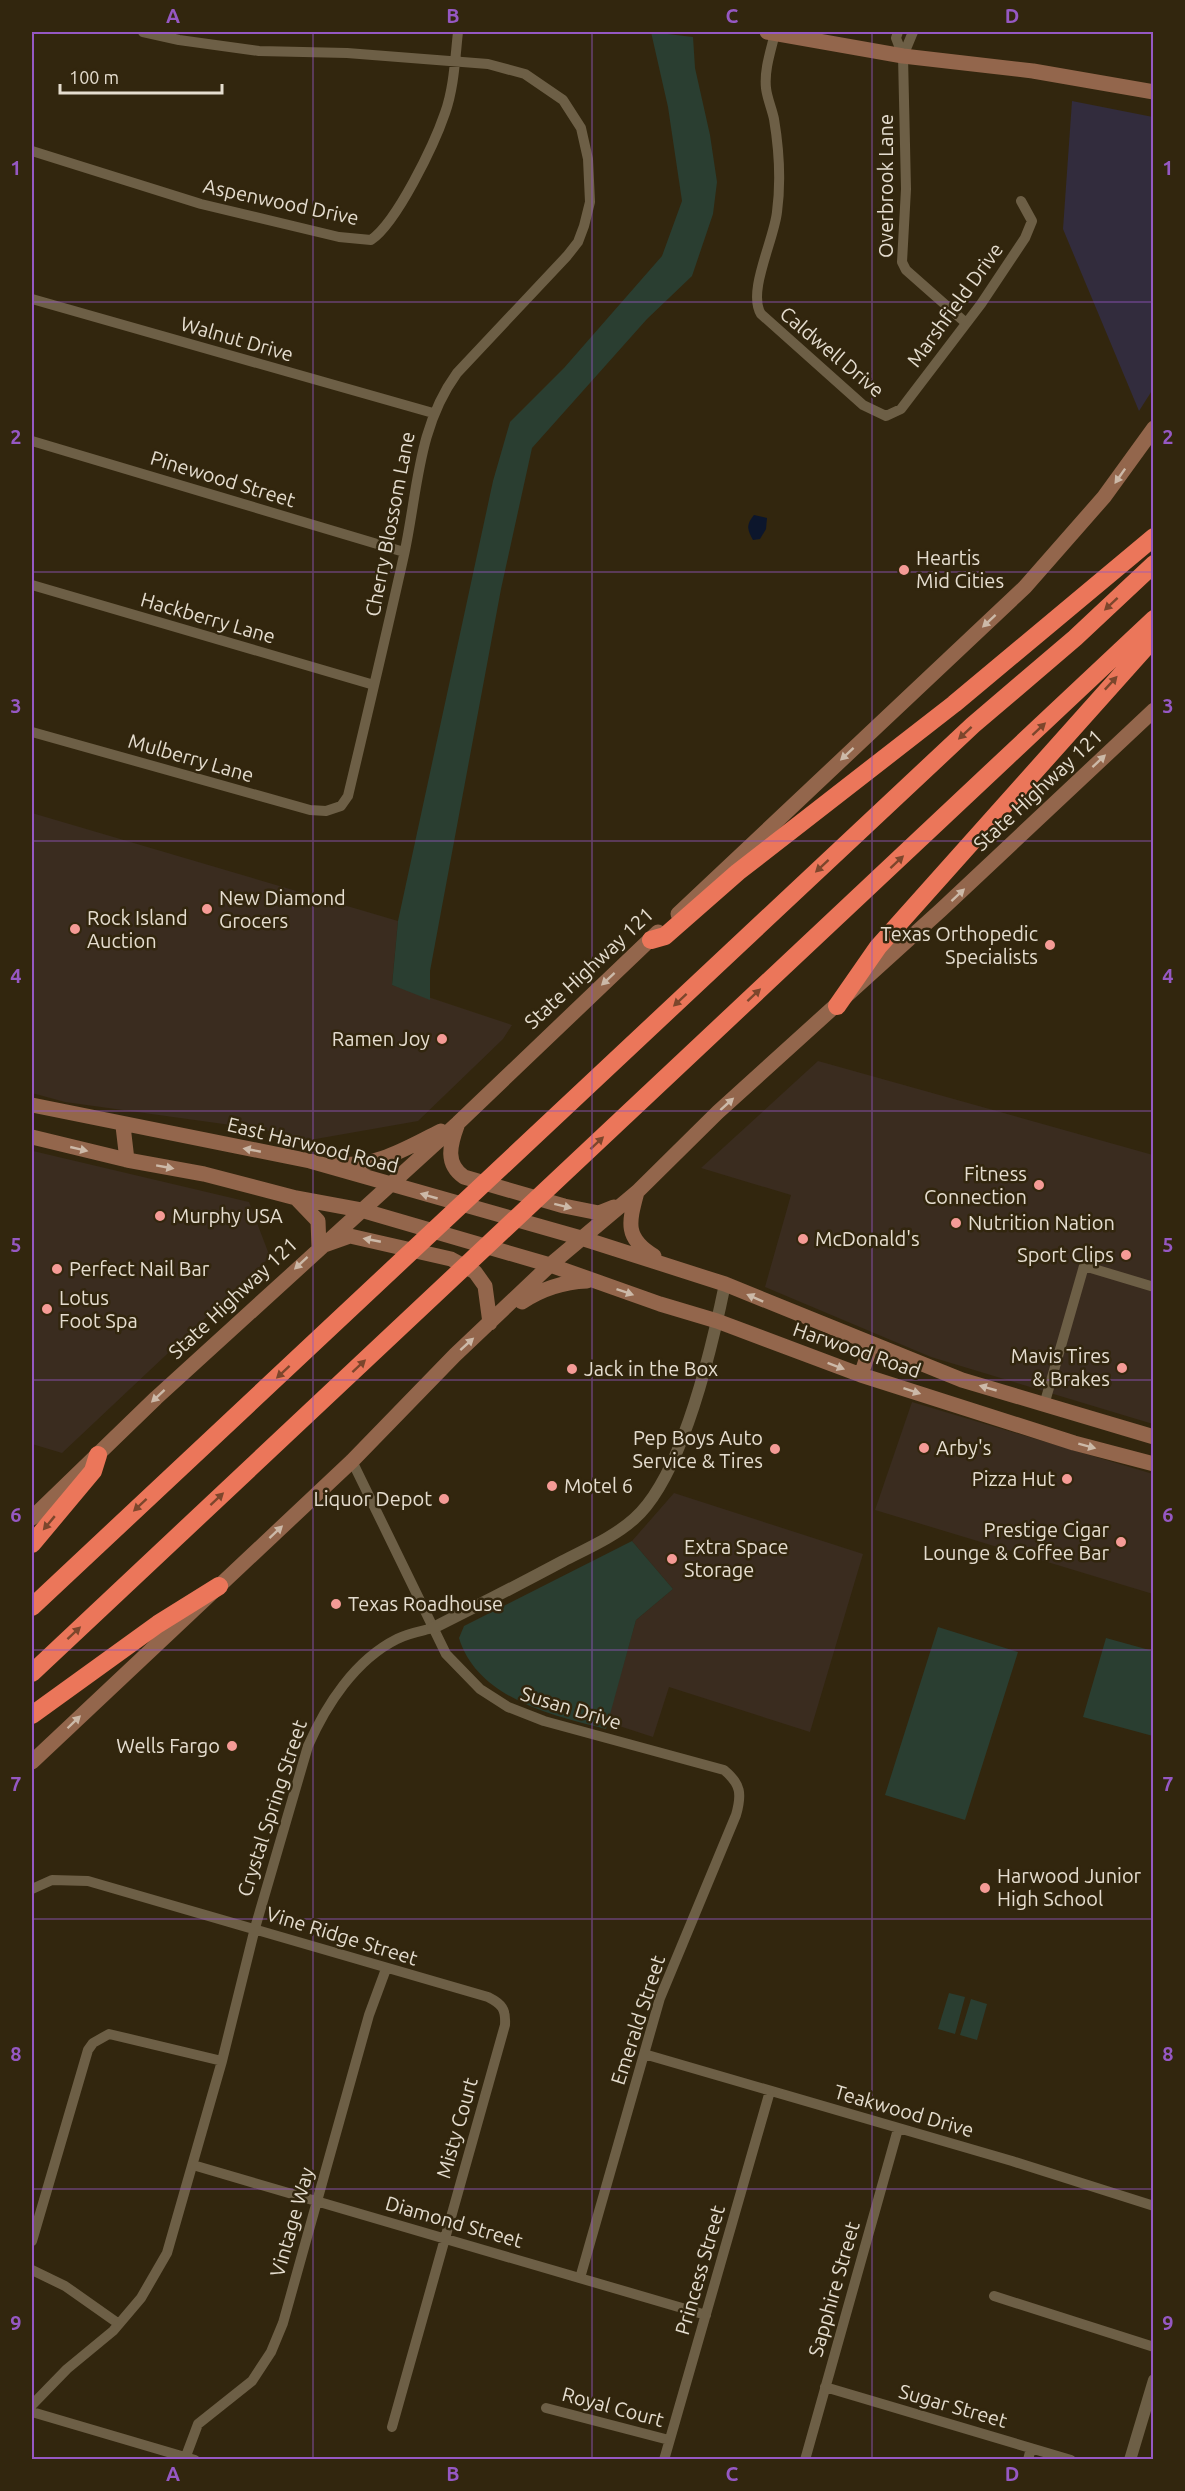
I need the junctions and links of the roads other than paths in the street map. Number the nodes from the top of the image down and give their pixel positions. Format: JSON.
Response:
{"nodes":[{"id":1,"x":142,"y":32,"type":"edge"},
{"id":2,"x":458,"y":32,"type":"edge"},
{"id":3,"x":771,"y":32,"type":"edge"},
{"id":4,"x":898,"y":32,"type":"edge"},
{"id":5,"x":913,"y":32,"type":"edge"},
{"id":6,"x":903,"y":56,"type":"junction"},
{"id":7,"x":455,"y":61,"type":"junction"},
{"id":8,"x":1154,"y":92,"type":"edge"},
{"id":9,"x":32,"y":151,"type":"edge"},
{"id":10,"x":1021,"y":201,"type":"dead end"},
{"id":11,"x":32,"y":298,"type":"edge"},
{"id":12,"x":966,"y":323,"type":"junction"},
{"id":13,"x":433,"y":413,"type":"junction"},
{"id":14,"x":882,"y":415,"type":"joint"},
{"id":15,"x":1154,"y":428,"type":"edge"},
{"id":16,"x":32,"y":441,"type":"edge"},
{"id":17,"x":1154,"y":537,"type":"edge"},
{"id":18,"x":404,"y":552,"type":"junction"},
{"id":19,"x":1154,"y":564,"type":"edge"},
{"id":20,"x":32,"y":585,"type":"edge"},
{"id":21,"x":1154,"y":619,"type":"edge"},
{"id":22,"x":1154,"y":638,"type":"edge"},
{"id":23,"x":374,"y":685,"type":"junction"},
{"id":24,"x":1154,"y":710,"type":"edge"},
{"id":25,"x":32,"y":732,"type":"edge"},
{"id":26,"x":341,"y":807,"type":"joint"},
{"id":27,"x":651,"y":940,"type":"junction"},
{"id":28,"x":837,"y":1006,"type":"junction"},
{"id":29,"x":32,"y":1105,"type":"edge"},
{"id":30,"x":458,"y":1123,"type":"junction"},
{"id":31,"x":123,"y":1126,"type":"junction"},
{"id":32,"x":32,"y":1137,"type":"edge"},
{"id":33,"x":127,"y":1160,"type":"junction"},
{"id":34,"x":310,"y":1161,"type":"junction"},
{"id":35,"x":390,"y":1185,"type":"junction"},
{"id":36,"x":637,"y":1192,"type":"junction"},
{"id":37,"x":296,"y":1198,"type":"junction"},
{"id":38,"x":361,"y":1210,"type":"junction"},
{"id":39,"x":581,"y":1238,"type":"junction"},
{"id":40,"x":319,"y":1247,"type":"junction"},
{"id":41,"x":550,"y":1265,"type":"junction"},
{"id":42,"x":674,"y":1267,"type":"junction"},
{"id":43,"x":592,"y":1281,"type":"junction"},
{"id":44,"x":725,"y":1284,"type":"junction"},
{"id":45,"x":1154,"y":1287,"type":"edge"},
{"id":46,"x":717,"y":1321,"type":"junction"},
{"id":47,"x":490,"y":1323,"type":"junction"},
{"id":48,"x":872,"y":1345,"type":"junction"},
{"id":49,"x":861,"y":1376,"type":"junction"},
{"id":50,"x":1044,"y":1405,"type":"junction"},
{"id":51,"x":1035,"y":1431,"type":"junction"},
{"id":52,"x":1154,"y":1437,"type":"edge"},
{"id":53,"x":98,"y":1455,"type":"junction"},
{"id":54,"x":352,"y":1461,"type":"junction"},
{"id":55,"x":1154,"y":1464,"type":"edge"},
{"id":56,"x":32,"y":1518,"type":"edge"},
{"id":57,"x":32,"y":1544,"type":"edge"},
{"id":58,"x":219,"y":1586,"type":"junction"},
{"id":59,"x":32,"y":1607,"type":"edge"},
{"id":60,"x":433,"y":1628,"type":"junction"},
{"id":61,"x":32,"y":1673,"type":"edge"},
{"id":62,"x":32,"y":1715,"type":"edge"},
{"id":63,"x":32,"y":1762,"type":"edge"},
{"id":64,"x":734,"y":1778,"type":"joint"},
{"id":65,"x":32,"y":1889,"type":"edge"},
{"id":66,"x":255,"y":1928,"type":"junction"},
{"id":67,"x":386,"y":1969,"type":"junction"},
{"id":68,"x":506,"y":2012,"type":"joint"},
{"id":69,"x":644,"y":2054,"type":"junction"},
{"id":70,"x":222,"y":2061,"type":"junction"},
{"id":71,"x":771,"y":2091,"type":"junction"},
{"id":72,"x":898,"y":2129,"type":"junction"},
{"id":73,"x":193,"y":2165,"type":"junction"},
{"id":74,"x":316,"y":2201,"type":"junction"},
{"id":75,"x":1154,"y":2206,"type":"edge"},
{"id":76,"x":445,"y":2238,"type":"junction"},
{"id":77,"x":32,"y":2241,"type":"edge"},
{"id":78,"x":32,"y":2270,"type":"edge"},
{"id":79,"x":580,"y":2278,"type":"junction"},
{"id":80,"x":994,"y":2296,"type":"dead end"},
{"id":81,"x":706,"y":2315,"type":"junction"},
{"id":82,"x":119,"y":2324,"type":"junction"},
{"id":83,"x":1154,"y":2347,"type":"edge"},
{"id":84,"x":1154,"y":2380,"type":"edge"},
{"id":85,"x":825,"y":2387,"type":"junction"},
{"id":86,"x":32,"y":2405,"type":"edge"},
{"id":87,"x":546,"y":2408,"type":"dead end"},
{"id":88,"x":32,"y":2412,"type":"edge"},
{"id":89,"x":392,"y":2427,"type":"dead end"},
{"id":90,"x":669,"y":2440,"type":"junction"},
{"id":91,"x":1031,"y":2448,"type":"junction"},
{"id":92,"x":191,"y":2458,"type":"edge"},
{"id":93,"x":664,"y":2460,"type":"edge"},
{"id":94,"x":805,"y":2460,"type":"edge"},
{"id":95,"x":1028,"y":2460,"type":"edge"},
{"id":96,"x":1071,"y":2460,"type":"edge"},
{"id":97,"x":1130,"y":2460,"type":"edge"}],
"edges":[{"from":1,"to":7,"type":"street","name":"Cherry Blossom Lane"},
{"from":2,"to":7,"type":"street","name":"Aspenwood Drive"},
{"from":3,"to":6,"type":"main road"},
{"from":3,"to":14,"type":"street","name":"Caldwell Drive"},
{"from":4,"to":6,"type":"street","name":"Overbrook Lane"},
{"from":5,"to":6,"type":"street","name":"Overbrook Lane"},
{"from":6,"to":8,"type":"main road"},
{"from":6,"to":12,"type":"street","name":"Overbrook Lane"},
{"from":7,"to":9,"type":"street","name":"Aspenwood Drive"},
{"from":7,"to":13,"type":"street","name":"Cherry Blossom Lane"},
{"from":10,"to":12,"type":"street","name":"Marshfield Drive"},
{"from":11,"to":13,"type":"street","name":"Walnut Drive"},
{"from":12,"to":14,"type":"street","name":"Marshfield Drive"},
{"from":13,"to":18,"type":"street","name":"Cherry Blossom Lane"},
{"from":15,"to":27,"type":"main road","name":"State Highway 121","one_way":true},
{"from":16,"to":18,"type":"street","name":"Pinewood Street"},
{"from":17,"to":27,"type":"highway"},
{"from":18,"to":23,"type":"street","name":"Cherry Blossom Lane"},
{"from":19,"to":59,"type":"highway","one_way":true},
{"from":20,"to":23,"type":"street","name":"Hackberry Lane"},
{"from":61,"to":21,"type":"highway","one_way":true},
{"from":28,"to":22,"type":"highway","one_way":true},
{"from":23,"to":26,"type":"street","name":"Cherry Blossom Lane"},
{"from":28,"to":24,"type":"main road","name":"State Highway 121","one_way":true},
{"from":25,"to":26,"type":"street","name":"Mulberry Lane"},
{"from":27,"to":30,"type":"main road","name":"State Highway 121","one_way":true},
{"from":36,"to":28,"type":"main road","name":"State Highway 121","one_way":true},
{"from":29,"to":31,"type":"main road","name":"East Harwood Road"},
{"from":30,"to":34,"type":"main road"},
{"from":30,"to":35,"type":"main road","name":"State Highway 121"},
{"from":30,"to":36,"type":"main road","one_way":true},
{"from":31,"to":33,"type":"main road"},
{"from":34,"to":31,"type":"main road","name":"East Harwood Road","one_way":true},
{"from":32,"to":33,"type":"main road","one_way":true},
{"from":33,"to":37,"type":"main road","one_way":true},
{"from":34,"to":35,"type":"main road","name":"East Harwood Road"},
{"from":35,"to":38,"type":"main road","name":"State Highway 121"},
{"from":39,"to":35,"type":"main road","name":"East Harwood Road","one_way":true},
{"from":36,"to":39,"type":"main road","name":"State Highway 121"},
{"from":36,"to":42,"type":"main road"},
{"from":37,"to":38,"type":"main road"},
{"from":37,"to":40,"type":"main road"},
{"from":38,"to":40,"type":"main road","name":"State Highway 121"},
{"from":38,"to":41,"type":"main road"},
{"from":39,"to":41,"type":"main road","name":"State Highway 121"},
{"from":39,"to":42,"type":"main road","name":"Harwood Road"},
{"from":47,"to":40,"type":"main road","one_way":true},
{"from":40,"to":53,"type":"main road","name":"State Highway 121","one_way":true},
{"from":41,"to":43,"type":"main road","name":"Harwood Road"},
{"from":41,"to":47,"type":"main road","name":"State Highway 121"},
{"from":42,"to":44,"type":"main road","name":"Harwood Road"},
{"from":43,"to":46,"type":"main road","name":"Harwood Road","one_way":true},
{"from":43,"to":47,"type":"main road"},
{"from":44,"to":46,"type":"street","name":"Crystal Spring Street"},
{"from":48,"to":44,"type":"main road","name":"Harwood Road","one_way":true},
{"from":45,"to":50,"type":"street"},
{"from":46,"to":49,"type":"main road","name":"Harwood Road","one_way":true},
{"from":46,"to":60,"type":"street","name":"Crystal Spring Street"},
{"from":54,"to":47,"type":"main road","name":"State Highway 121","one_way":true},
{"from":48,"to":49,"type":"main road"},
{"from":50,"to":48,"type":"main road","name":"Harwood Road","one_way":true},
{"from":49,"to":51,"type":"main road","name":"Harwood Road","one_way":true},
{"from":50,"to":51,"type":"main road"},
{"from":50,"to":52,"type":"main road","name":"Harwood Road"},
{"from":51,"to":55,"type":"main road","name":"Harwood Road","one_way":true},
{"from":53,"to":56,"type":"main road","name":"State Highway 121"},
{"from":53,"to":57,"type":"highway","one_way":true},
{"from":58,"to":54,"type":"main road","name":"State Highway 121","one_way":true},
{"from":54,"to":60,"type":"street","name":"Susan Drive"},
{"from":58,"to":62,"type":"highway"},
{"from":63,"to":58,"type":"main road","name":"State Highway 121","one_way":true},
{"from":60,"to":64,"type":"street","name":"Susan Drive"},
{"from":60,"to":66,"type":"street","name":"Crystal Spring Street"},
{"from":64,"to":69,"type":"street","name":"Emerald Street"},
{"from":65,"to":66,"type":"street","name":"Vine Ridge Street"},
{"from":66,"to":67,"type":"street","name":"Vine Ridge Street"},
{"from":66,"to":70,"type":"street","name":"Crystal Spring Street"},
{"from":67,"to":68,"type":"street","name":"Vine Ridge Street"},
{"from":67,"to":74,"type":"street","name":"Vintage Way"},
{"from":68,"to":76,"type":"street","name":"Misty Court"},
{"from":69,"to":71,"type":"street","name":"Teakwood Drive"},
{"from":69,"to":79,"type":"street","name":"Emerald Street"},
{"from":70,"to":73,"type":"street","name":"Crystal Spring Street"},
{"from":70,"to":77,"type":"street"},
{"from":71,"to":72,"type":"street","name":"Teakwood Drive"},
{"from":71,"to":81,"type":"street","name":"Princess Street"},
{"from":72,"to":75,"type":"street","name":"Teakwood Drive"},
{"from":72,"to":85,"type":"street","name":"Sapphire Street"},
{"from":73,"to":74,"type":"street","name":"Diamond Street"},
{"from":73,"to":82,"type":"street","name":"Crystal Spring Street"},
{"from":74,"to":76,"type":"street","name":"Diamond Street"},
{"from":74,"to":92,"type":"street","name":"Vintage Way"},
{"from":76,"to":79,"type":"street","name":"Diamond Street"},
{"from":76,"to":89,"type":"street","name":"Misty Court"},
{"from":78,"to":82,"type":"street"},
{"from":79,"to":81,"type":"street","name":"Diamond Street"},
{"from":80,"to":83,"type":"street"},
{"from":81,"to":90,"type":"street","name":"Princess Street"},
{"from":82,"to":86,"type":"street","name":"Crystal Spring Street"},
{"from":84,"to":97,"type":"street"},
{"from":85,"to":91,"type":"street","name":"Sugar Street"},
{"from":85,"to":94,"type":"street","name":"Sapphire Street"},
{"from":87,"to":90,"type":"street","name":"Royal Court"},
{"from":88,"to":92,"type":"street"},
{"from":90,"to":93,"type":"street","name":"Princess Street"},
{"from":91,"to":95,"type":"street"},
{"from":91,"to":96,"type":"street","name":"Sugar Street"}]}
